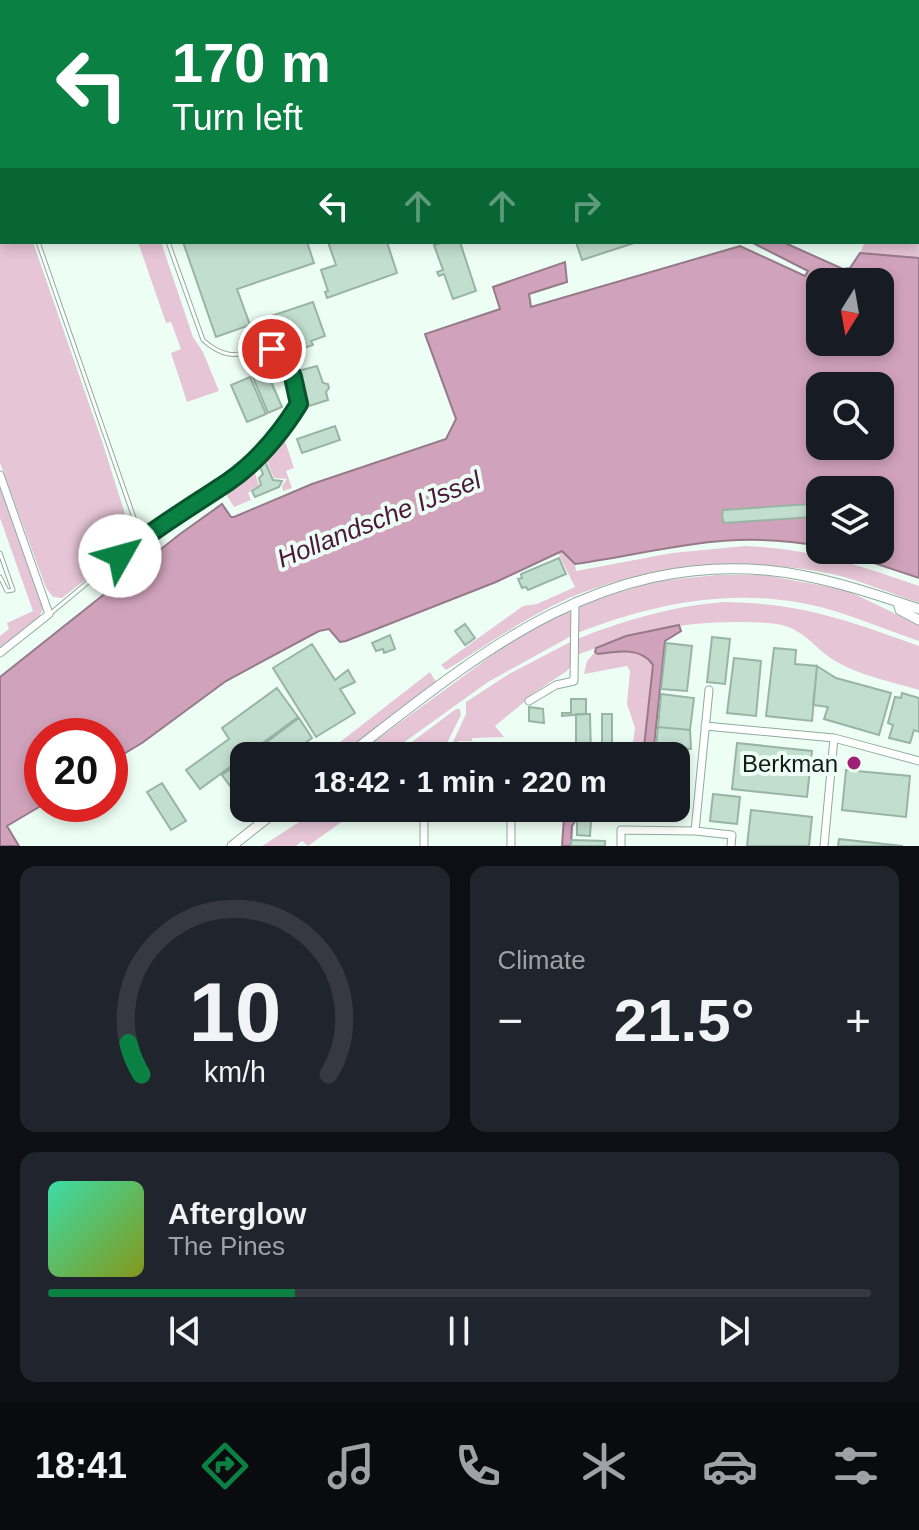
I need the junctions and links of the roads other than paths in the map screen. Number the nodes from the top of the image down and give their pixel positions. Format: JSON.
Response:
{"nodes":[{"id":1,"x":39,"y":244,"type":"edge"},
{"id":2,"x":169,"y":244,"type":"edge"},
{"id":3,"x":0,"y":475,"type":"edge"},
{"id":4,"x":141,"y":538,"type":"junction"},
{"id":5,"x":0,"y":553,"type":"edge"},
{"id":6,"x":0,"y":577,"type":"edge"},
{"id":7,"x":575,"y":602,"type":"junction"},
{"id":8,"x":898,"y":602,"type":"junction"},
{"id":9,"x":919,"y":609,"type":"edge"},
{"id":10,"x":49,"y":614,"type":"junction"},
{"id":11,"x":919,"y":620,"type":"edge"},
{"id":12,"x":0,"y":653,"type":"edge"},
{"id":13,"x":709,"y":690,"type":"dead end"},
{"id":14,"x":529,"y":701,"type":"dead end"},
{"id":15,"x":705,"y":726,"type":"junction"},
{"id":16,"x":834,"y":738,"type":"junction"},
{"id":17,"x":366,"y":742,"type":"edge"},
{"id":18,"x":919,"y":761,"type":"edge"},
{"id":19,"x":262,"y":822,"type":"edge"},
{"id":20,"x":424,"y":822,"type":"edge"},
{"id":21,"x":511,"y":822,"type":"edge"},
{"id":22,"x":695,"y":831,"type":"junction"},
{"id":23,"x":232,"y":846,"type":"edge"},
{"id":24,"x":424,"y":846,"type":"edge"},
{"id":25,"x":511,"y":846,"type":"edge"},
{"id":26,"x":621,"y":846,"type":"edge"},
{"id":27,"x":731,"y":846,"type":"edge"},
{"id":28,"x":824,"y":846,"type":"edge"}],
"edges":[{"from":1,"to":4,"type":"lane"},
{"from":2,"to":4,"type":"lane"},
{"from":3,"to":10,"type":"street"},
{"from":4,"to":10,"type":"lane"},
{"from":5,"to":6,"type":"lane"},
{"from":7,"to":8,"type":"street"},
{"from":7,"to":14,"type":"street"},
{"from":7,"to":17,"type":"street"},
{"from":8,"to":9,"type":"street"},
{"from":8,"to":11,"type":"street"},
{"from":10,"to":12,"type":"street"},
{"from":13,"to":15,"type":"street"},
{"from":15,"to":16,"type":"street"},
{"from":15,"to":22,"type":"street"},
{"from":16,"to":18,"type":"street"},
{"from":16,"to":28,"type":"street"},
{"from":19,"to":23,"type":"street"},
{"from":20,"to":24,"type":"street"},
{"from":21,"to":25,"type":"street"},
{"from":22,"to":26,"type":"street"},
{"from":22,"to":27,"type":"street"}]}
